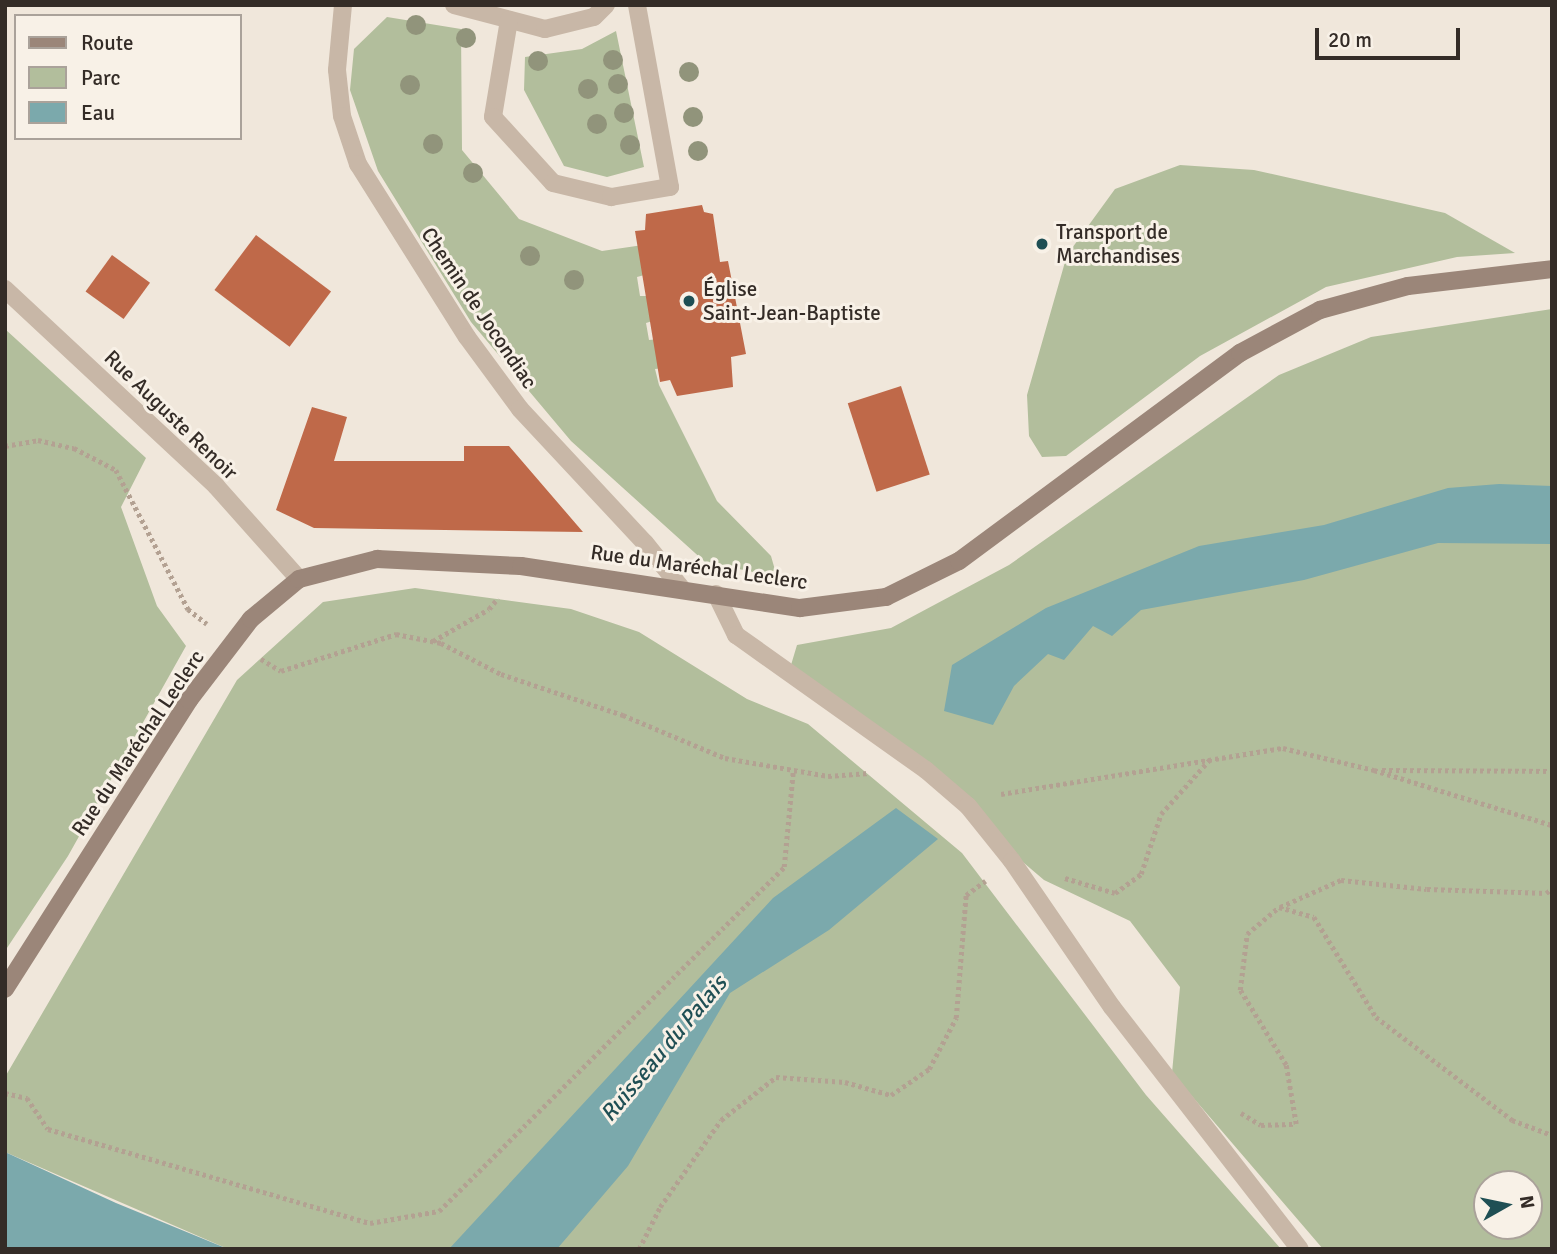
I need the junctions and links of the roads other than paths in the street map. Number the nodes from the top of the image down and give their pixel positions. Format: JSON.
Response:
{"nodes":[{"id":1,"x":342,"y":5,"type":"edge"},
{"id":2,"x":454,"y":5,"type":"edge"},
{"id":3,"x":606,"y":5,"type":"edge"},
{"id":4,"x":637,"y":5,"type":"edge"},
{"id":5,"x":509,"y":20,"type":"junction"},
{"id":6,"x":1552,"y":269,"type":"edge"},
{"id":7,"x":5,"y":289,"type":"edge"},
{"id":8,"x":299,"y":579,"type":"junction"},
{"id":9,"x":682,"y":589,"type":"junction"},
{"id":10,"x":716,"y":594,"type":"junction"},
{"id":11,"x":5,"y":989,"type":"edge"},
{"id":12,"x":1300,"y":1249,"type":"edge"}],
"edges":[{"from":1,"to":9,"type":"street","name":"Chemin de Jocondiac"},
{"from":2,"to":5,"type":"street"},
{"from":3,"to":5,"type":"street"},
{"from":4,"to":5,"type":"street"},
{"from":6,"to":10,"type":"main road","name":"Rue du Maréchal Leclerc"},
{"from":7,"to":8,"type":"street","name":"Rue Auguste Renoir"},
{"from":8,"to":9,"type":"main road","name":"Rue du Maréchal Leclerc"},
{"from":8,"to":11,"type":"main road","name":"Rue du Maréchal Leclerc"},
{"from":9,"to":10,"type":"main road","name":"Rue du Maréchal Leclerc"},
{"from":10,"to":12,"type":"street"}]}
